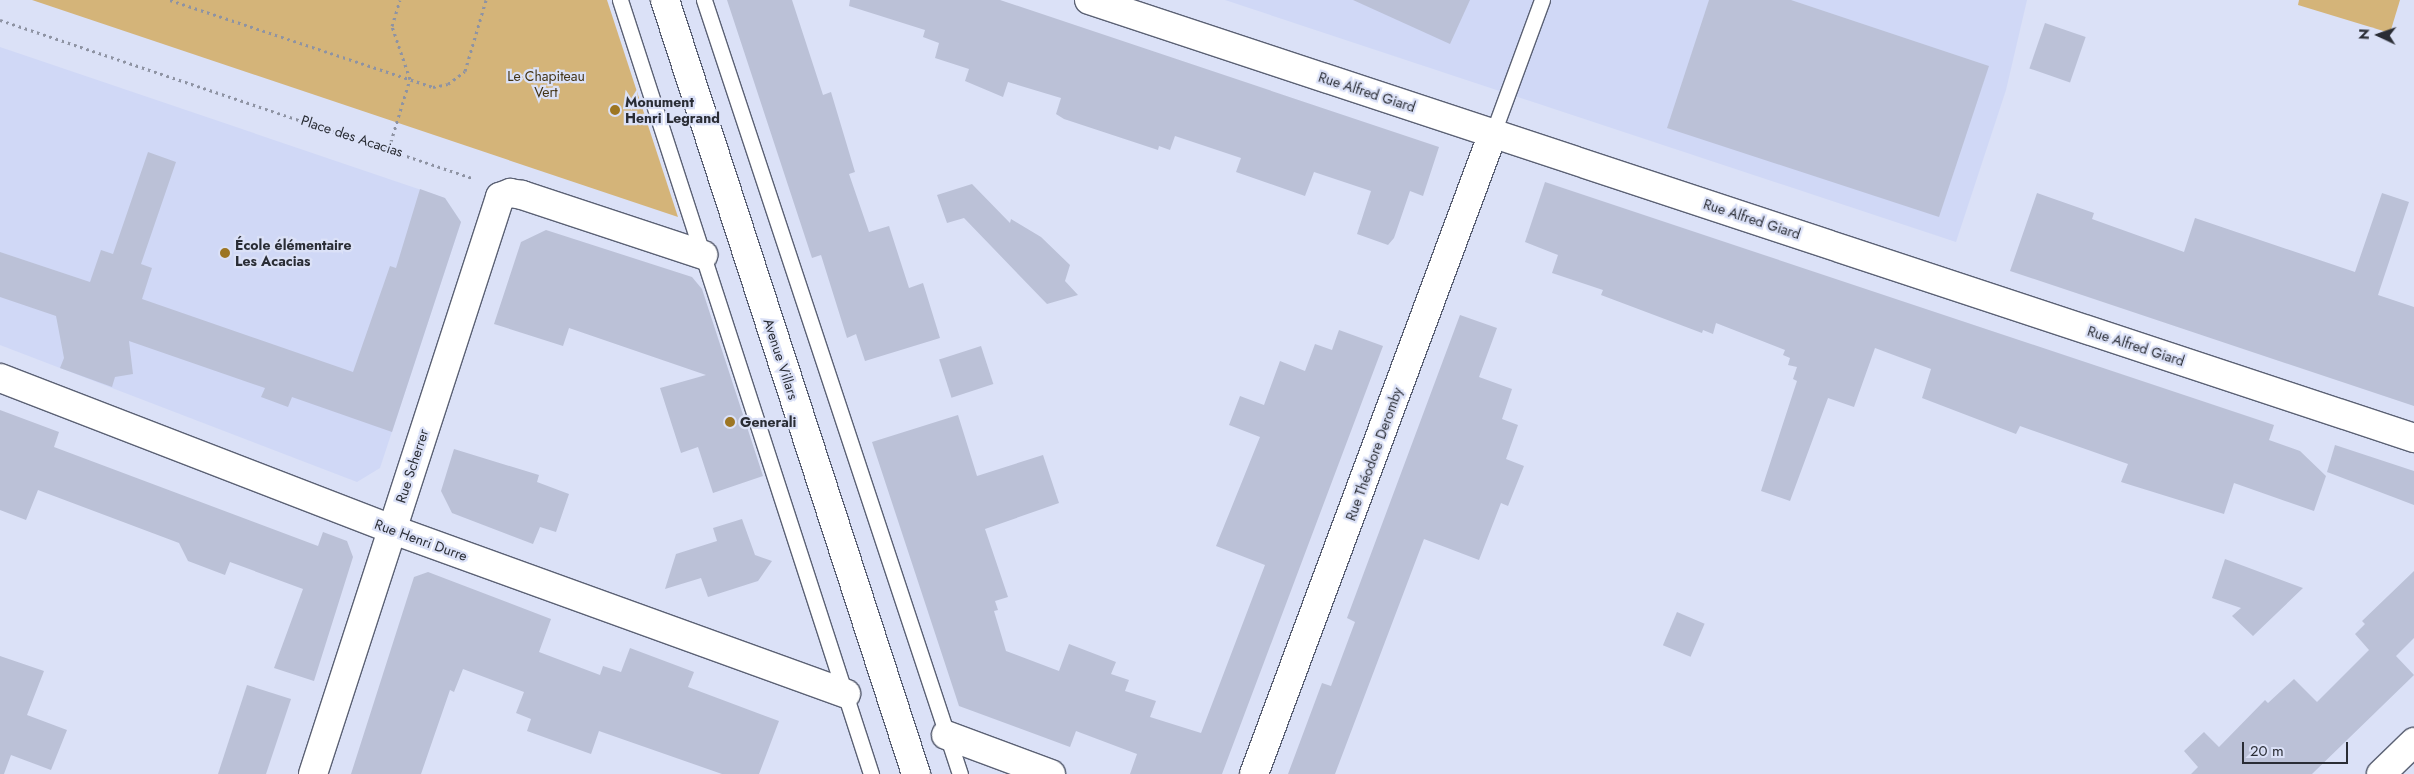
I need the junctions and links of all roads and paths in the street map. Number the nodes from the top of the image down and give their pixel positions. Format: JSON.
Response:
{"nodes":[{"id":1,"x":170,"y":0,"type":"edge"},
{"id":2,"x":400,"y":0,"type":"edge"},
{"id":3,"x":486,"y":0,"type":"edge"},
{"id":4,"x":620,"y":0,"type":"edge"},
{"id":5,"x":665,"y":0,"type":"edge"},
{"id":6,"x":704,"y":0,"type":"edge"},
{"id":7,"x":1090,"y":0,"type":"edge"},
{"id":8,"x":1542,"y":0,"type":"edge"},
{"id":9,"x":0,"y":20,"type":"edge"},
{"id":10,"x":410,"y":79,"type":"junction"},
{"id":11,"x":1493,"y":134,"type":"junction"},
{"id":12,"x":390,"y":148,"type":"junction"},
{"id":13,"x":510,"y":193,"type":"junction"},
{"id":14,"x":703,"y":254,"type":"junction"},
{"id":15,"x":0,"y":378,"type":"edge"},
{"id":16,"x":2414,"y":438,"type":"edge"},
{"id":17,"x":391,"y":529,"type":"junction"},
{"id":18,"x":846,"y":694,"type":"junction"},
{"id":19,"x":946,"y":735,"type":"junction"},
{"id":20,"x":2414,"y":742,"type":"edge"},
{"id":21,"x":313,"y":774,"type":"edge"},
{"id":22,"x":871,"y":774,"type":"edge"},
{"id":23,"x":916,"y":774,"type":"edge"},
{"id":24,"x":960,"y":774,"type":"edge"},
{"id":25,"x":1051,"y":774,"type":"edge"},
{"id":26,"x":1254,"y":774,"type":"edge"},
{"id":27,"x":2381,"y":774,"type":"edge"}],
"edges":[{"from":1,"to":10,"type":"path"},
{"from":2,"to":10,"type":"path"},
{"from":3,"to":10,"type":"path"},
{"from":4,"to":14,"type":"lane"},
{"from":5,"to":23,"type":"street","name":"Avenue Villars"},
{"from":6,"to":19,"type":"lane"},
{"from":7,"to":11,"type":"street","name":"Rue Alfred Giard"},
{"from":8,"to":11,"type":"lane"},
{"from":9,"to":12,"type":"path","name":"Place des Acacias"},
{"from":10,"to":12,"type":"path"},
{"from":11,"to":16,"type":"street","name":"Rue Alfred Giard"},
{"from":11,"to":26,"type":"street","name":"Rue Théodore Deromby"},
{"from":12,"to":13,"type":"path","name":"Place des Acacias"},
{"from":13,"to":14,"type":"street"},
{"from":13,"to":17,"type":"street","name":"Rue Scherrer"},
{"from":14,"to":18,"type":"lane"},
{"from":15,"to":17,"type":"street","name":"Rue Henri Durre"},
{"from":17,"to":18,"type":"street","name":"Rue Henri Durre"},
{"from":17,"to":21,"type":"street","name":"Rue Scherrer"},
{"from":18,"to":22,"type":"lane"},
{"from":19,"to":24,"type":"lane"},
{"from":19,"to":25,"type":"street"},
{"from":20,"to":27,"type":"street"}]}
